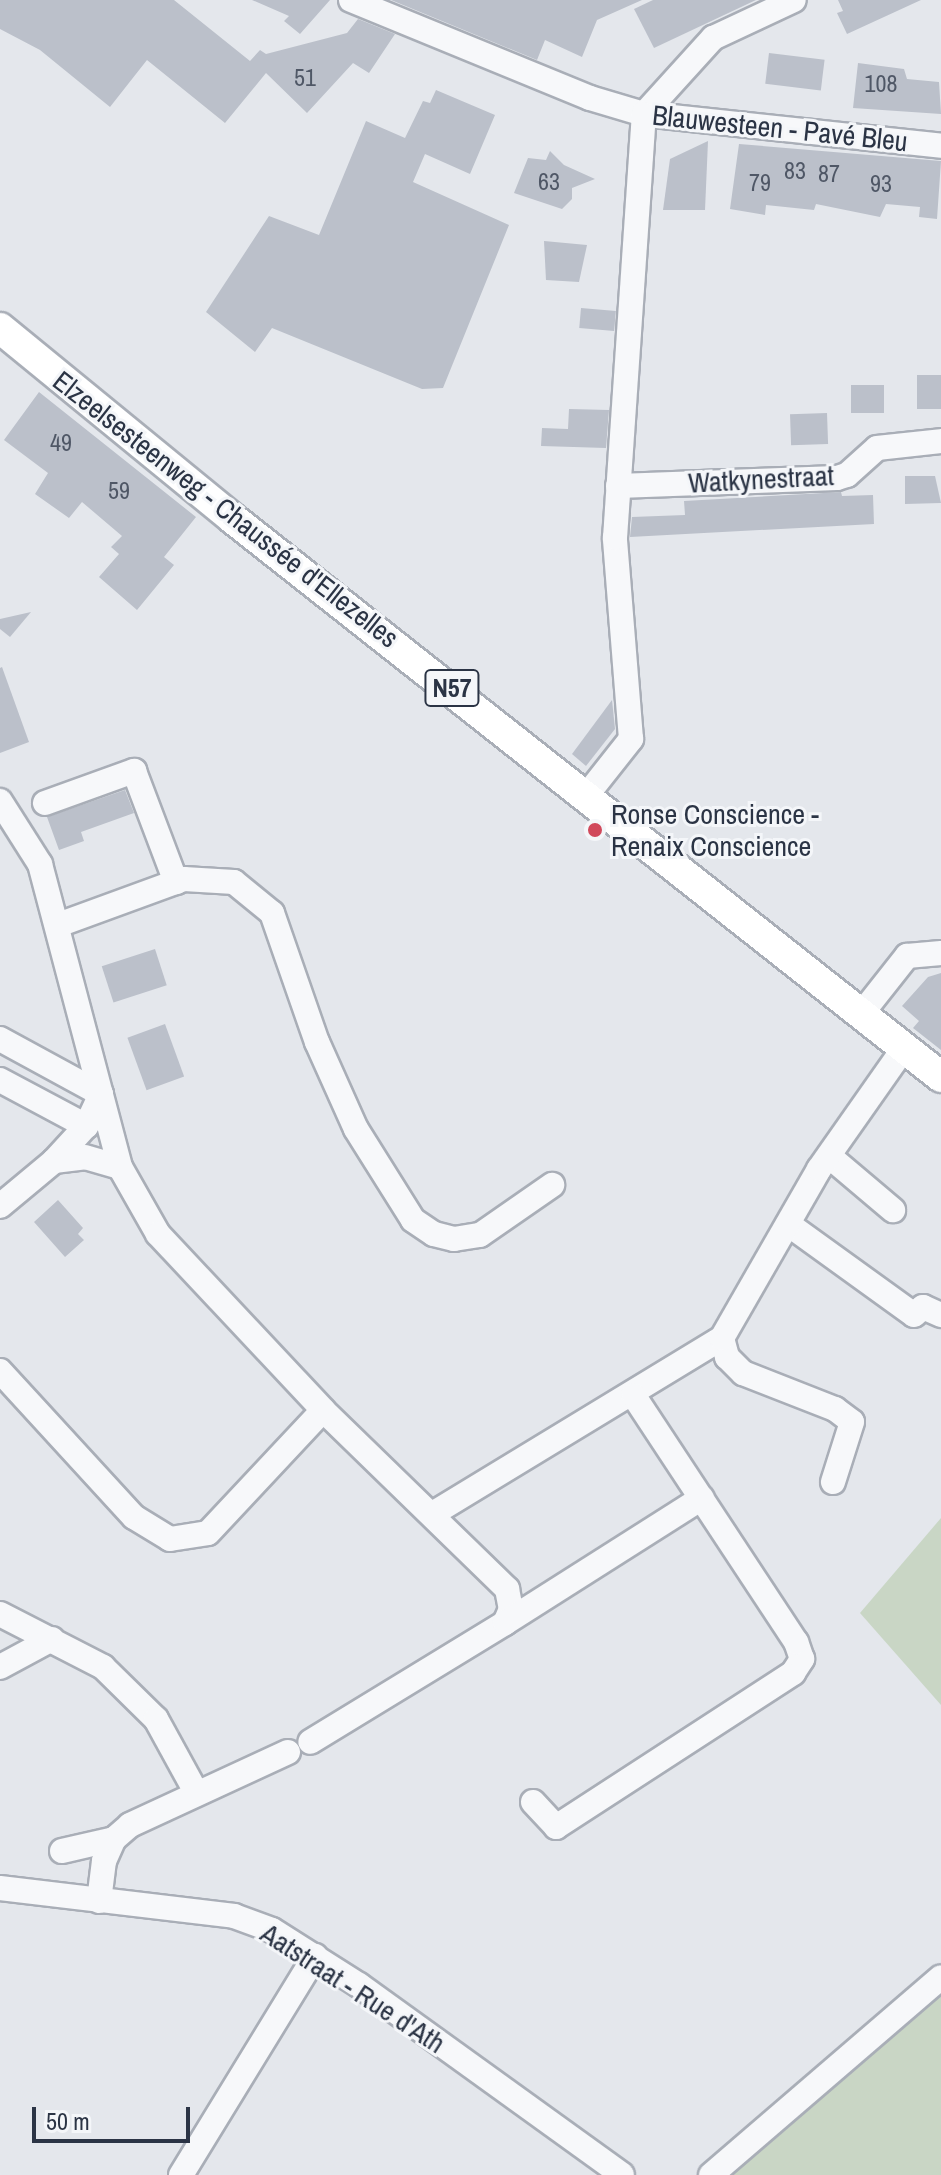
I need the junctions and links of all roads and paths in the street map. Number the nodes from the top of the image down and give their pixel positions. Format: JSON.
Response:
{"nodes":[{"id":1,"x":351,"y":0,"type":"edge"},
{"id":2,"x":794,"y":0,"type":"edge"},
{"id":3,"x":644,"y":114,"type":"junction"},
{"id":4,"x":941,"y":146,"type":"edge"},
{"id":5,"x":0,"y":328,"type":"edge"},
{"id":6,"x":941,"y":441,"type":"edge"},
{"id":7,"x":618,"y":486,"type":"junction"},
{"id":8,"x":586,"y":796,"type":"junction"},
{"id":9,"x":0,"y":801,"type":"edge"},
{"id":10,"x":45,"y":803,"type":"dead end"},
{"id":11,"x":176,"y":882,"type":"junction"},
{"id":12,"x":58,"y":925,"type":"junction"},
{"id":13,"x":941,"y":953,"type":"edge"},
{"id":14,"x":862,"y":1013,"type":"junction"},
{"id":15,"x":0,"y":1039,"type":"edge"},
{"id":16,"x":904,"y":1048,"type":"junction"},
{"id":17,"x":941,"y":1077,"type":"edge"},
{"id":18,"x":0,"y":1080,"type":"edge"},
{"id":19,"x":101,"y":1094,"type":"junction"},
{"id":20,"x":86,"y":1126,"type":"junction"},
{"id":21,"x":829,"y":1156,"type":"junction"},
{"id":22,"x":54,"y":1161,"type":"junction"},
{"id":23,"x":120,"y":1167,"type":"junction"},
{"id":24,"x":552,"y":1185,"type":"dead end"},
{"id":25,"x":0,"y":1206,"type":"edge"},
{"id":26,"x":893,"y":1210,"type":"dead end"},
{"id":27,"x":788,"y":1224,"type":"junction"},
{"id":28,"x":941,"y":1315,"type":"edge"},
{"id":29,"x":722,"y":1338,"type":"junction"},
{"id":30,"x":0,"y":1371,"type":"edge"},
{"id":31,"x":634,"y":1396,"type":"junction"},
{"id":32,"x":323,"y":1410,"type":"junction"},
{"id":33,"x":833,"y":1482,"type":"dead end"},
{"id":34,"x":702,"y":1498,"type":"junction"},
{"id":35,"x":434,"y":1513,"type":"junction"},
{"id":36,"x":0,"y":1614,"type":"edge"},
{"id":37,"x":505,"y":1623,"type":"junction"},
{"id":38,"x":52,"y":1639,"type":"junction"},
{"id":39,"x":0,"y":1667,"type":"edge"},
{"id":40,"x":197,"y":1794,"type":"junction"},
{"id":41,"x":533,"y":1802,"type":"dead end"},
{"id":42,"x":114,"y":1839,"type":"junction"},
{"id":43,"x":62,"y":1851,"type":"dead end"},
{"id":44,"x":3,"y":1894,"type":"edge"},
{"id":45,"x":99,"y":1901,"type":"junction"},
{"id":46,"x":315,"y":1956,"type":"junction"},
{"id":47,"x":941,"y":1977,"type":"edge"},
{"id":48,"x":181,"y":2175,"type":"edge"},
{"id":49,"x":622,"y":2175,"type":"edge"},
{"id":50,"x":711,"y":2175,"type":"edge"}],
"edges":[{"from":1,"to":3,"type":"street","name":"Blauwesteen - Pavé Bleu"},
{"from":2,"to":3,"type":"street"},
{"from":3,"to":4,"type":"street","name":"Blauwesteen - Pavé Bleu"},
{"from":3,"to":7,"type":"street"},
{"from":5,"to":8,"type":"main road","name":"Elzeelsesteenweg - Chaussée d'Ellezelles","number":"N57"},
{"from":6,"to":7,"type":"street","name":"Watkynestraat"},
{"from":7,"to":8,"type":"street"},
{"from":8,"to":14,"type":"main road","name":"Elzeelsesteenweg - Chaussée d'Ellezelles","number":"N57"},
{"from":9,"to":12,"type":"street"},
{"from":10,"to":11,"type":"street"},
{"from":11,"to":12,"type":"street"},
{"from":11,"to":24,"type":"street"},
{"from":12,"to":19,"type":"street"},
{"from":13,"to":14,"type":"street"},
{"from":14,"to":16,"type":"main road","name":"Elzeelsesteenweg - Chaussée d'Ellezelles","number":"N57"},
{"from":15,"to":19,"type":"street"},
{"from":16,"to":17,"type":"main road","name":"Elzeelsesteenweg - Chaussée d'Ellezelles","number":"N57"},
{"from":16,"to":21,"type":"street"},
{"from":18,"to":20,"type":"street"},
{"from":19,"to":20,"type":"street"},
{"from":19,"to":23,"type":"street"},
{"from":20,"to":22,"type":"street"},
{"from":21,"to":26,"type":"street"},
{"from":21,"to":27,"type":"street"},
{"from":22,"to":23,"type":"street"},
{"from":22,"to":25,"type":"street"},
{"from":23,"to":32,"type":"street"},
{"from":27,"to":28,"type":"street"},
{"from":27,"to":29,"type":"street"},
{"from":29,"to":31,"type":"street"},
{"from":29,"to":33,"type":"street"},
{"from":30,"to":32,"type":"street"},
{"from":31,"to":34,"type":"street"},
{"from":31,"to":35,"type":"street"},
{"from":32,"to":35,"type":"street"},
{"from":34,"to":37,"type":"street"},
{"from":34,"to":41,"type":"street"},
{"from":35,"to":37,"type":"street"},
{"from":36,"to":38,"type":"street"},
{"from":37,"to":40,"type":"street"},
{"from":38,"to":39,"type":"street"},
{"from":38,"to":40,"type":"street"},
{"from":40,"to":42,"type":"street"},
{"from":42,"to":43,"type":"street"},
{"from":42,"to":45,"type":"street"},
{"from":44,"to":45,"type":"street","name":"Aatstraat - Rue d'Ath"},
{"from":45,"to":46,"type":"street","name":"Aatstraat - Rue d'Ath"},
{"from":46,"to":48,"type":"street"},
{"from":46,"to":49,"type":"street","name":"Aatstraat - Rue d'Ath"},
{"from":47,"to":50,"type":"street"}]}
